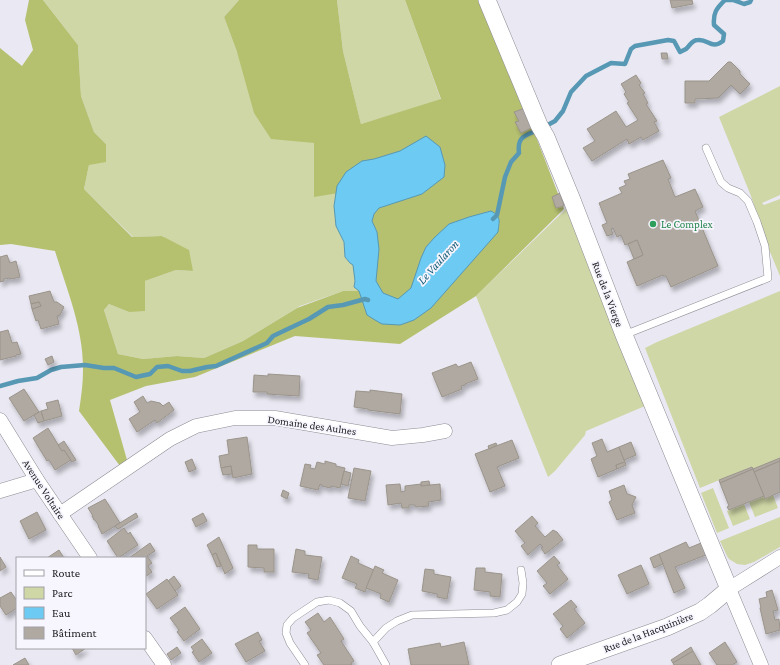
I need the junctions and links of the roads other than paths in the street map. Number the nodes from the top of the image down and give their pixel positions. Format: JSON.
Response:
{"nodes":[{"id":1,"x":487,"y":0,"type":"edge"},
{"id":2,"x":706,"y":148,"type":"dead end"},
{"id":3,"x":624,"y":335,"type":"junction"},
{"id":4,"x":0,"y":420,"type":"edge"},
{"id":5,"x":445,"y":432,"type":"dead end"},
{"id":6,"x":37,"y":480,"type":"junction"},
{"id":7,"x":0,"y":491,"type":"edge"},
{"id":8,"x":60,"y":514,"type":"junction"},
{"id":9,"x":89,"y":557,"type":"edge"},
{"id":10,"x":780,"y":557,"type":"edge"},
{"id":11,"x":521,"y":570,"type":"dead end"},
{"id":12,"x":729,"y":589,"type":"junction"},
{"id":13,"x":146,"y":639,"type":"edge"},
{"id":14,"x":373,"y":642,"type":"junction"},
{"id":15,"x":164,"y":665,"type":"edge"},
{"id":16,"x":305,"y":665,"type":"edge"},
{"id":17,"x":386,"y":665,"type":"edge"},
{"id":18,"x":560,"y":665,"type":"edge"},
{"id":19,"x":760,"y":665,"type":"edge"}],
"edges":[{"from":1,"to":3,"type":"street","name":"Rue de la Vierge"},
{"from":2,"to":3,"type":"lane"},
{"from":3,"to":12,"type":"street","name":"Rue de la Vierge"},
{"from":4,"to":6,"type":"street","name":"Avenue Voltaire"},
{"from":5,"to":8,"type":"street","name":"Domaine des Aulnes"},
{"from":6,"to":7,"type":"street"},
{"from":6,"to":8,"type":"street","name":"Avenue Voltaire"},
{"from":8,"to":9,"type":"street","name":"Avenue Voltaire"},
{"from":10,"to":12,"type":"street"},
{"from":11,"to":14,"type":"lane"},
{"from":12,"to":18,"type":"street","name":"Rue de la Hacquinière"},
{"from":12,"to":19,"type":"street"},
{"from":13,"to":15,"type":"street"},
{"from":14,"to":16,"type":"lane"},
{"from":14,"to":17,"type":"lane"}]}
